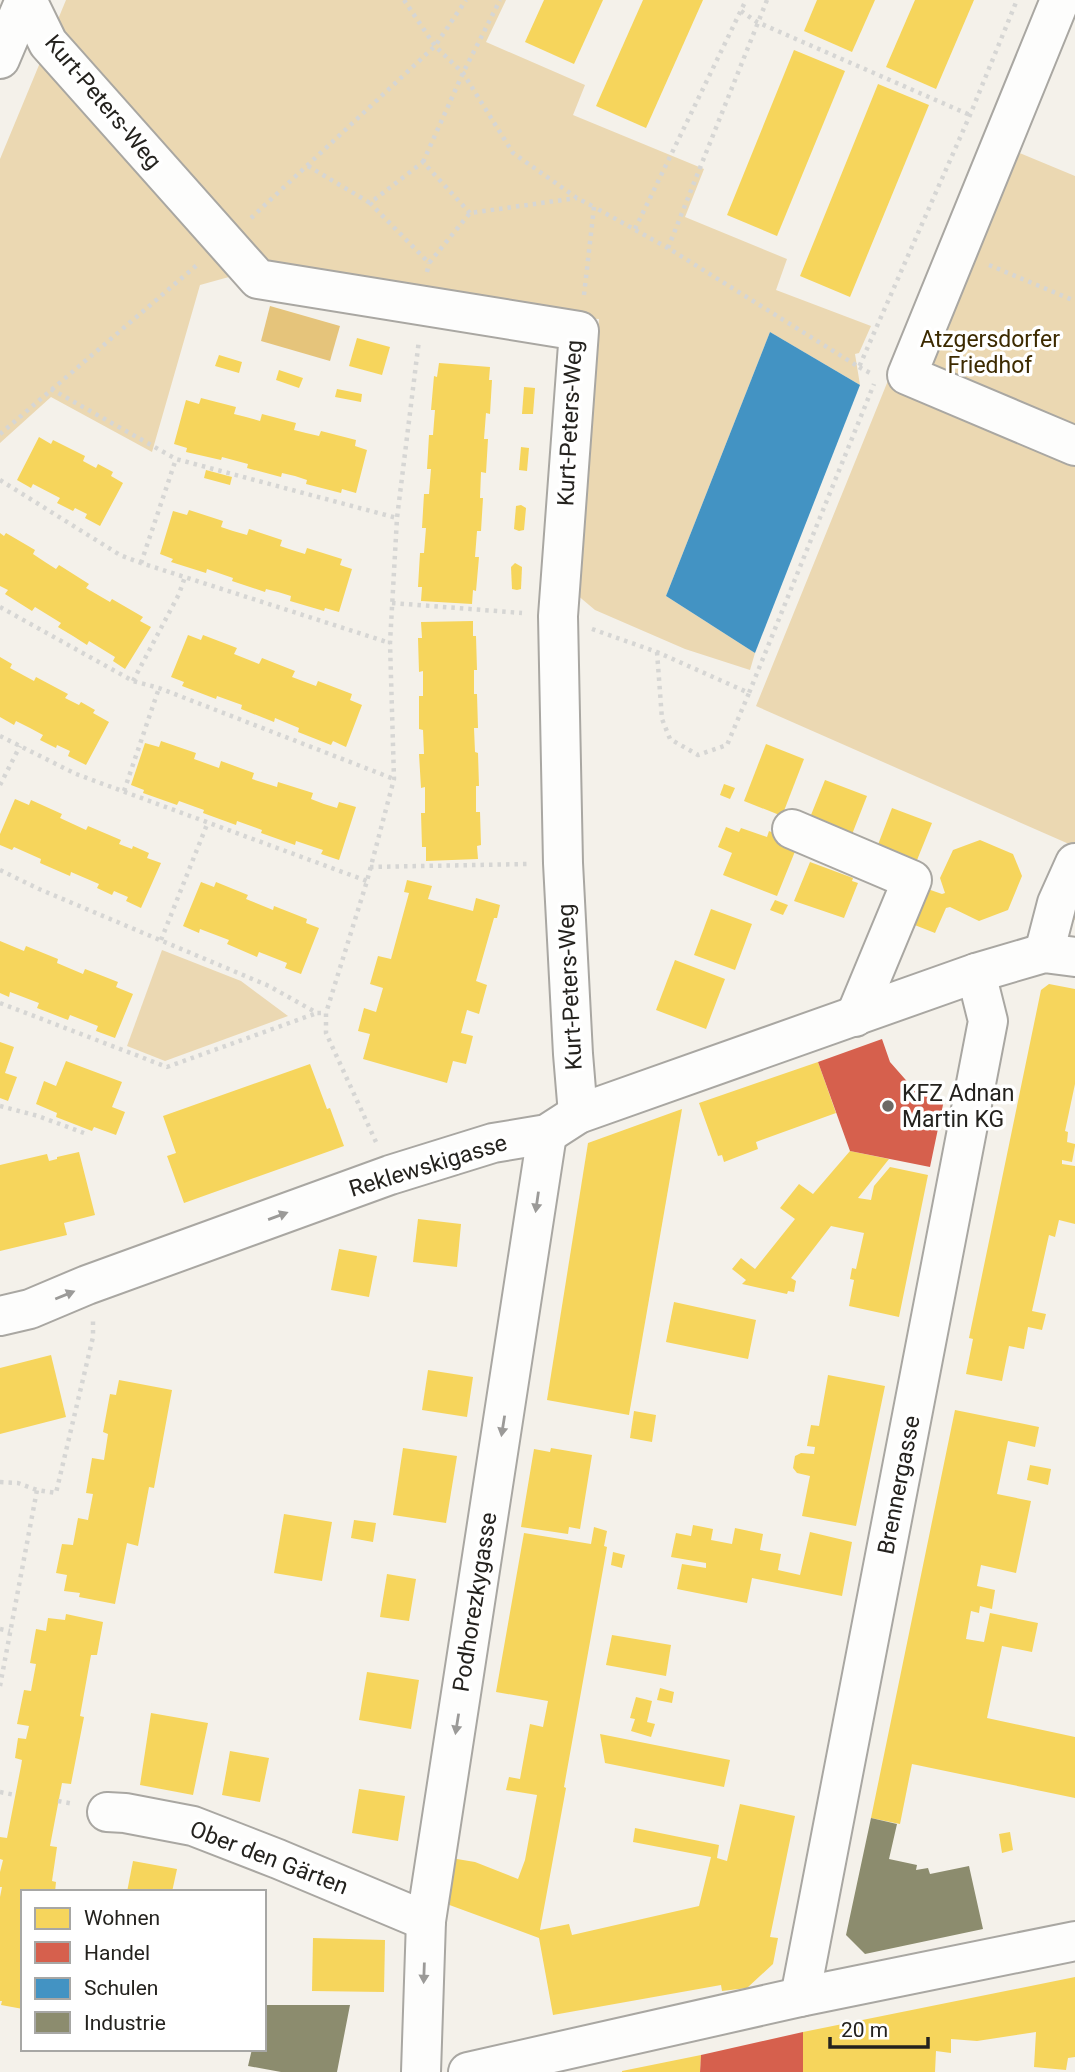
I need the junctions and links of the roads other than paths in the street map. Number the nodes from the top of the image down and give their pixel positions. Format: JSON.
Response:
{"nodes":[{"id":1,"x":26,"y":0,"type":"edge"},
{"id":2,"x":1060,"y":0,"type":"edge"},
{"id":3,"x":0,"y":59,"type":"edge"},
{"id":4,"x":1075,"y":446,"type":"edge"},
{"id":5,"x":792,"y":829,"type":"dead end"},
{"id":6,"x":1075,"y":863,"type":"edge"},
{"id":7,"x":1060,"y":955,"type":"edge"},
{"id":8,"x":976,"y":973,"type":"junction"},
{"id":9,"x":855,"y":1017,"type":"junction"},
{"id":10,"x":563,"y":1124,"type":"junction"},
{"id":11,"x":0,"y":1316,"type":"edge"},
{"id":12,"x":107,"y":1812,"type":"dead end"},
{"id":13,"x":426,"y":1921,"type":"junction"},
{"id":14,"x":1075,"y":1941,"type":"edge"},
{"id":15,"x":800,"y":1997,"type":"junction"},
{"id":16,"x":421,"y":2072,"type":"edge"},
{"id":17,"x":468,"y":2072,"type":"edge"}],
"edges":[{"from":1,"to":3,"type":"street"},
{"from":1,"to":10,"type":"street","name":"Kurt-Peters-Weg"},
{"from":2,"to":4,"type":"street"},
{"from":5,"to":9,"type":"street"},
{"from":6,"to":7,"type":"street","name":"Reklewskigasse"},
{"from":7,"to":8,"type":"street","name":"Reklewskigasse"},
{"from":8,"to":9,"type":"street","name":"Reklewskigasse"},
{"from":8,"to":15,"type":"street","name":"Brennergasse"},
{"from":9,"to":10,"type":"street","name":"Reklewskigasse"},
{"from":11,"to":10,"type":"street","name":"Reklewskigasse","one_way":true},
{"from":10,"to":13,"type":"street","name":"Podhorezkygasse","one_way":true},
{"from":12,"to":13,"type":"street","name":"Ober den Gärten"},
{"from":13,"to":16,"type":"street","name":"Podhorezkygasse","one_way":true},
{"from":14,"to":15,"type":"street"},
{"from":15,"to":17,"type":"street"}]}
